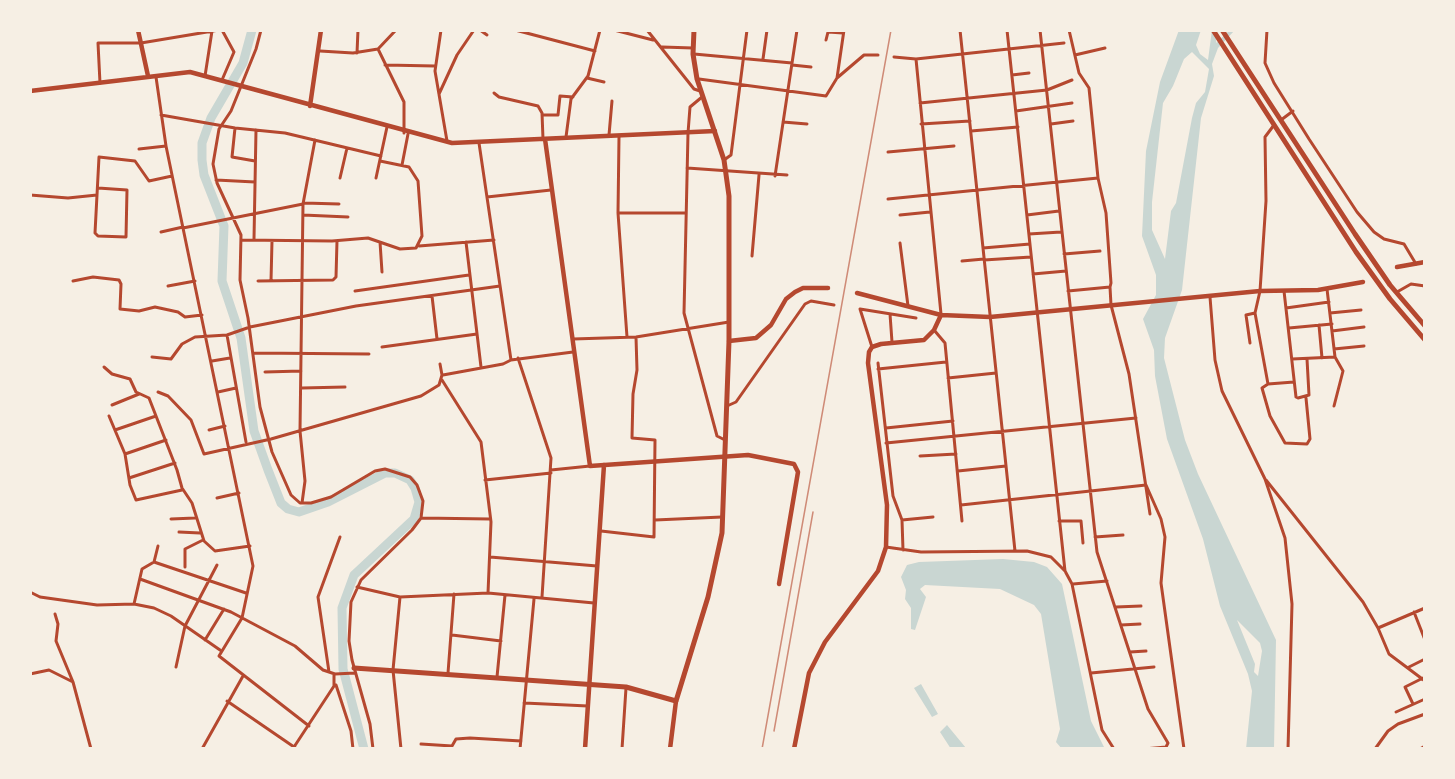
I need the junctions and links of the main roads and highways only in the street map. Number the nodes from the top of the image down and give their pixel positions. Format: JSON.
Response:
{"nodes":[{"id":1,"x":694,"y":30,"type":"edge"},
{"id":2,"x":1213,"y":30,"type":"edge"},
{"id":3,"x":1222,"y":30,"type":"edge"},
{"id":4,"x":1425,"y":326,"type":"edge"},
{"id":5,"x":1425,"y":339,"type":"edge"},
{"id":6,"x":354,"y":671,"type":"road end"}],
"edges":[{"from":1,"to":6,"type":"main road"},
{"from":2,"to":5,"type":"main road"},
{"from":3,"to":4,"type":"main road"}]}
